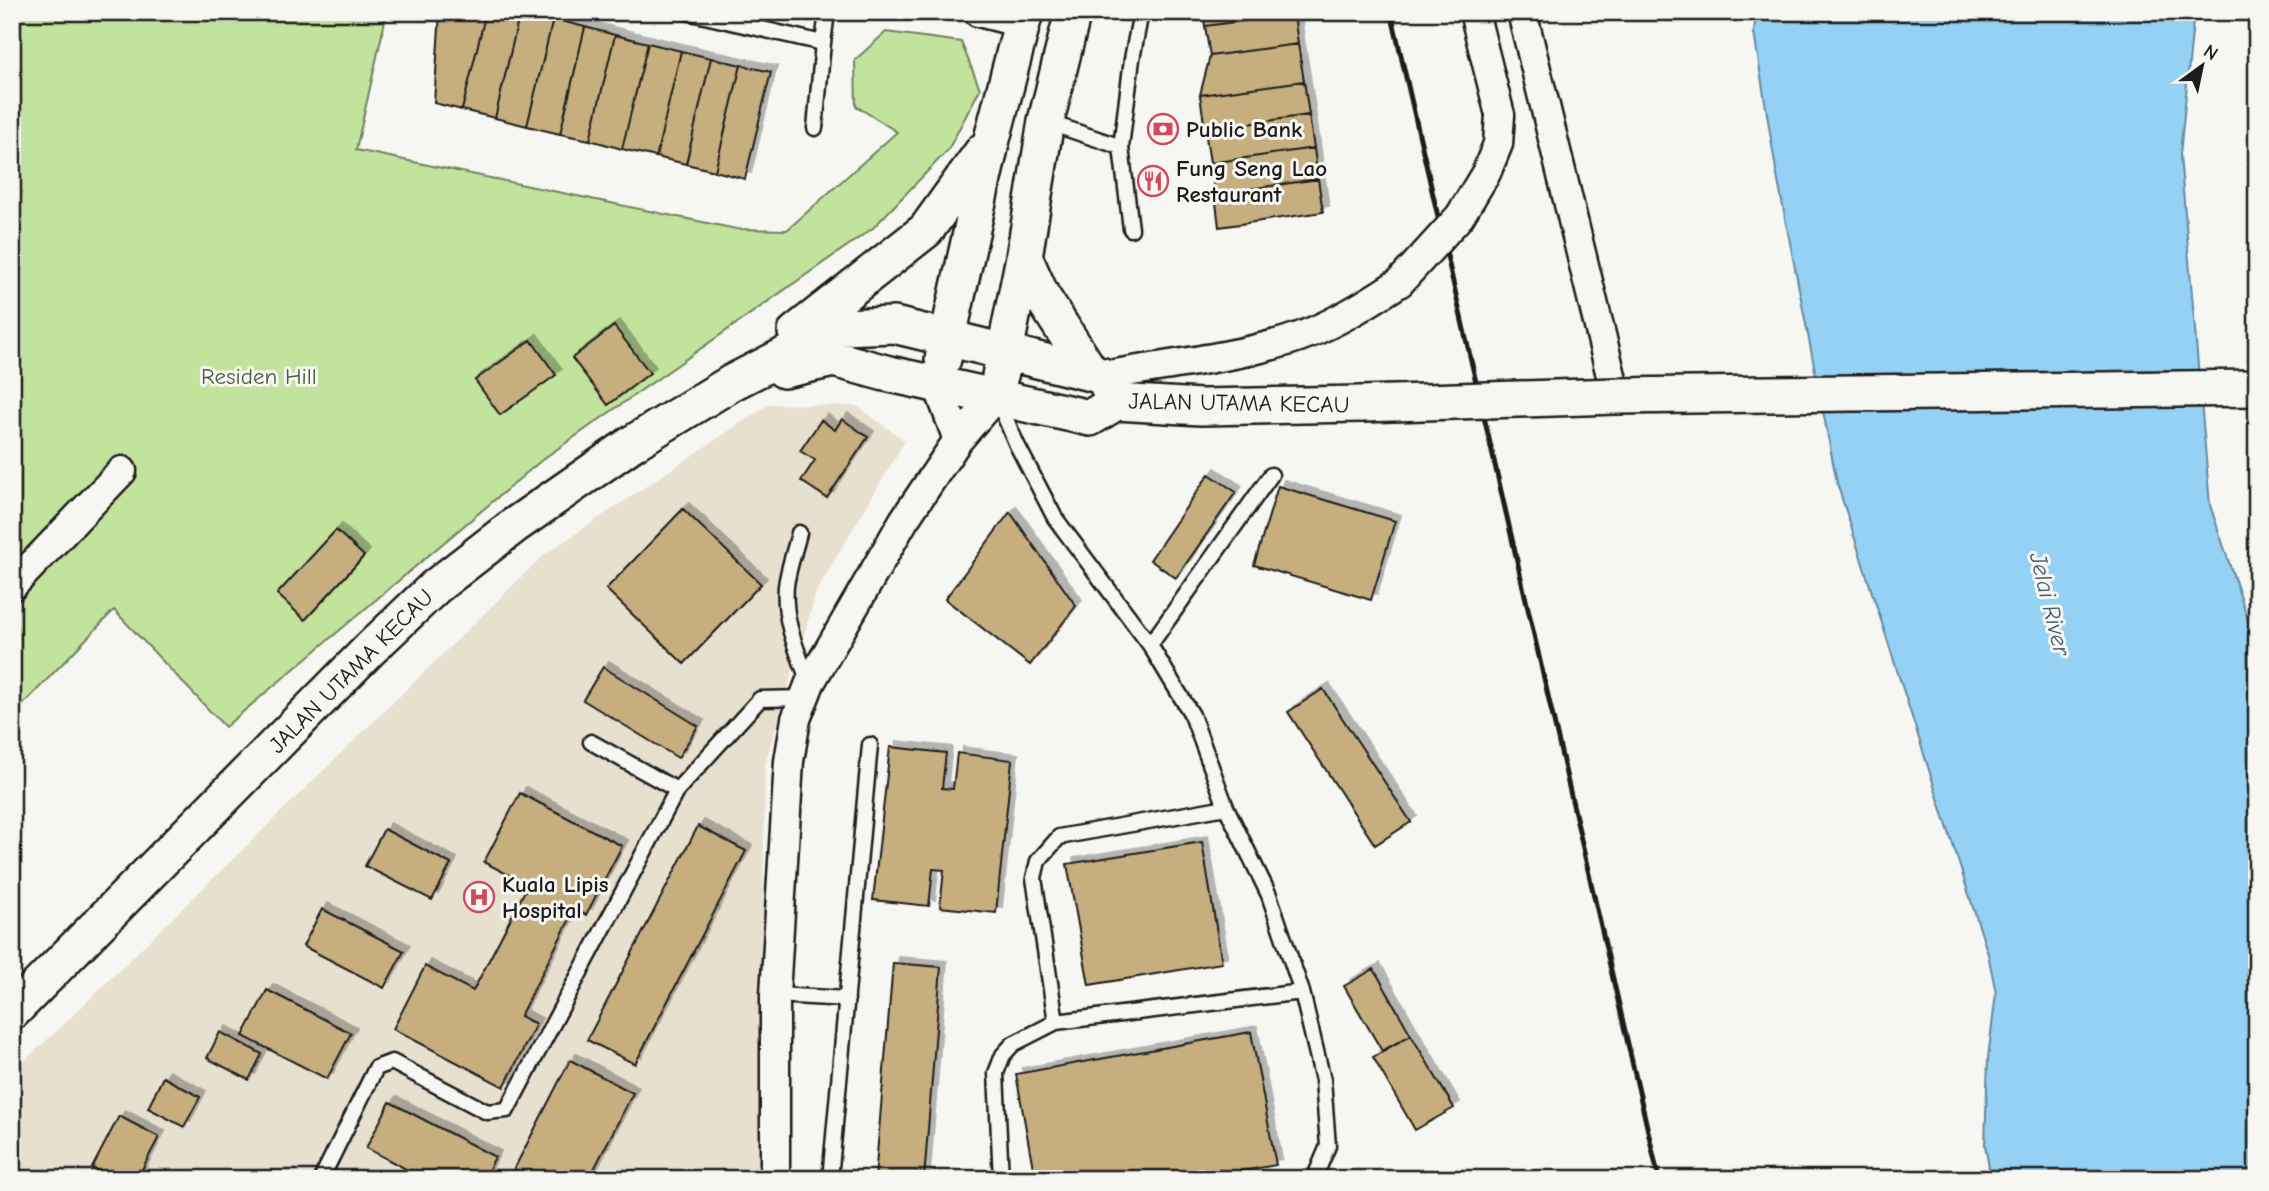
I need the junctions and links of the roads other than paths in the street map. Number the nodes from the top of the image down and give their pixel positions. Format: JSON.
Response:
{"nodes":[{"id":1,"x":687,"y":12,"type":"edge"},
{"id":2,"x":827,"y":12,"type":"edge"},
{"id":3,"x":978,"y":12,"type":"edge"},
{"id":4,"x":1073,"y":12,"type":"edge"},
{"id":5,"x":1141,"y":12,"type":"edge"},
{"id":6,"x":1474,"y":12,"type":"edge"},
{"id":7,"x":1523,"y":14,"type":"edge"},
{"id":8,"x":1023,"y":18,"type":"edge"},
{"id":9,"x":822,"y":43,"type":"junction"},
{"id":10,"x":1046,"y":121,"type":"junction"},
{"id":11,"x":815,"y":128,"type":"dead end"},
{"id":12,"x":992,"y":139,"type":"junction"},
{"id":13,"x":1121,"y":147,"type":"junction"},
{"id":14,"x":1131,"y":229,"type":"dead end"},
{"id":15,"x":1024,"y":257,"type":"junction"},
{"id":16,"x":949,"y":338,"type":"junction"},
{"id":17,"x":1005,"y":352,"type":"junction"},
{"id":18,"x":733,"y":382,"type":"junction"},
{"id":19,"x":937,"y":383,"type":"junction"},
{"id":20,"x":1103,"y":383,"type":"junction"},
{"id":21,"x":2257,"y":388,"type":"edge"},
{"id":22,"x":996,"y":396,"type":"junction"},
{"id":23,"x":1616,"y":396,"type":"junction"},
{"id":24,"x":958,"y":440,"type":"junction"},
{"id":25,"x":122,"y":471,"type":"dead end"},
{"id":26,"x":1271,"y":475,"type":"dead end"},
{"id":27,"x":799,"y":533,"type":"dead end"},
{"id":28,"x":12,"y":586,"type":"edge"},
{"id":29,"x":1150,"y":645,"type":"junction"},
{"id":30,"x":807,"y":690,"type":"junction"},
{"id":31,"x":592,"y":742,"type":"dead end"},
{"id":32,"x":870,"y":745,"type":"dead end"},
{"id":33,"x":677,"y":790,"type":"junction"},
{"id":34,"x":1226,"y":807,"type":"junction"},
{"id":35,"x":1302,"y":992,"type":"junction"},
{"id":36,"x":775,"y":995,"type":"junction"},
{"id":37,"x":847,"y":999,"type":"junction"},
{"id":38,"x":12,"y":1012,"type":"edge"},
{"id":39,"x":1056,"y":1022,"type":"junction"},
{"id":40,"x":774,"y":1176,"type":"edge"},
{"id":41,"x":1317,"y":1178,"type":"edge"},
{"id":42,"x":321,"y":1179,"type":"edge"},
{"id":43,"x":830,"y":1179,"type":"edge"},
{"id":44,"x":1001,"y":1179,"type":"edge"}],
"edges":[{"from":1,"to":9,"type":"lane"},
{"from":2,"to":9,"type":"lane"},
{"from":3,"to":8,"type":"street"},
{"from":4,"to":10,"type":"street"},
{"from":5,"to":13,"type":"lane"},
{"from":6,"to":20,"type":"street","bridge":true},
{"from":7,"to":23,"type":"street"},
{"from":8,"to":12,"type":"street"},
{"from":9,"to":11,"type":"lane"},
{"from":10,"to":13,"type":"lane"},
{"from":10,"to":15,"type":"street"},
{"from":12,"to":16,"type":"street"},
{"from":12,"to":18,"type":"street"},
{"from":13,"to":14,"type":"lane"},
{"from":15,"to":17,"type":"street"},
{"from":15,"to":20,"type":"street"},
{"from":16,"to":17,"type":"street","name":"JALAN UTAMA KECAU"},
{"from":16,"to":18,"type":"street","name":"JALAN UTAMA KECAU"},
{"from":16,"to":19,"type":"street"},
{"from":17,"to":20,"type":"street","name":"JALAN UTAMA KECAU"},
{"from":17,"to":22,"type":"street"},
{"from":18,"to":19,"type":"street"},
{"from":18,"to":38,"type":"street","name":"JALAN UTAMA KECAU"},
{"from":19,"to":22,"type":"street"},
{"from":19,"to":24,"type":"street"},
{"from":20,"to":22,"type":"street"},
{"from":20,"to":23,"type":"street","name":"JALAN UTAMA KECAU","bridge":true},
{"from":21,"to":23,"type":"street","name":"JALAN UTAMA KECAU","bridge":true},
{"from":22,"to":24,"type":"street"},
{"from":22,"to":29,"type":"lane"},
{"from":24,"to":30,"type":"street"},
{"from":25,"to":28,"type":"street"},
{"from":26,"to":29,"type":"lane"},
{"from":27,"to":30,"type":"lane"},
{"from":29,"to":34,"type":"lane"},
{"from":30,"to":33,"type":"lane"},
{"from":30,"to":36,"type":"street"},
{"from":31,"to":33,"type":"lane"},
{"from":32,"to":37,"type":"lane"},
{"from":33,"to":42,"type":"lane"},
{"from":34,"to":35,"type":"lane"},
{"from":34,"to":39,"type":"lane"},
{"from":35,"to":39,"type":"lane"},
{"from":35,"to":41,"type":"lane"},
{"from":36,"to":37,"type":"lane"},
{"from":36,"to":40,"type":"street"},
{"from":37,"to":43,"type":"lane"},
{"from":39,"to":44,"type":"lane"}]}
